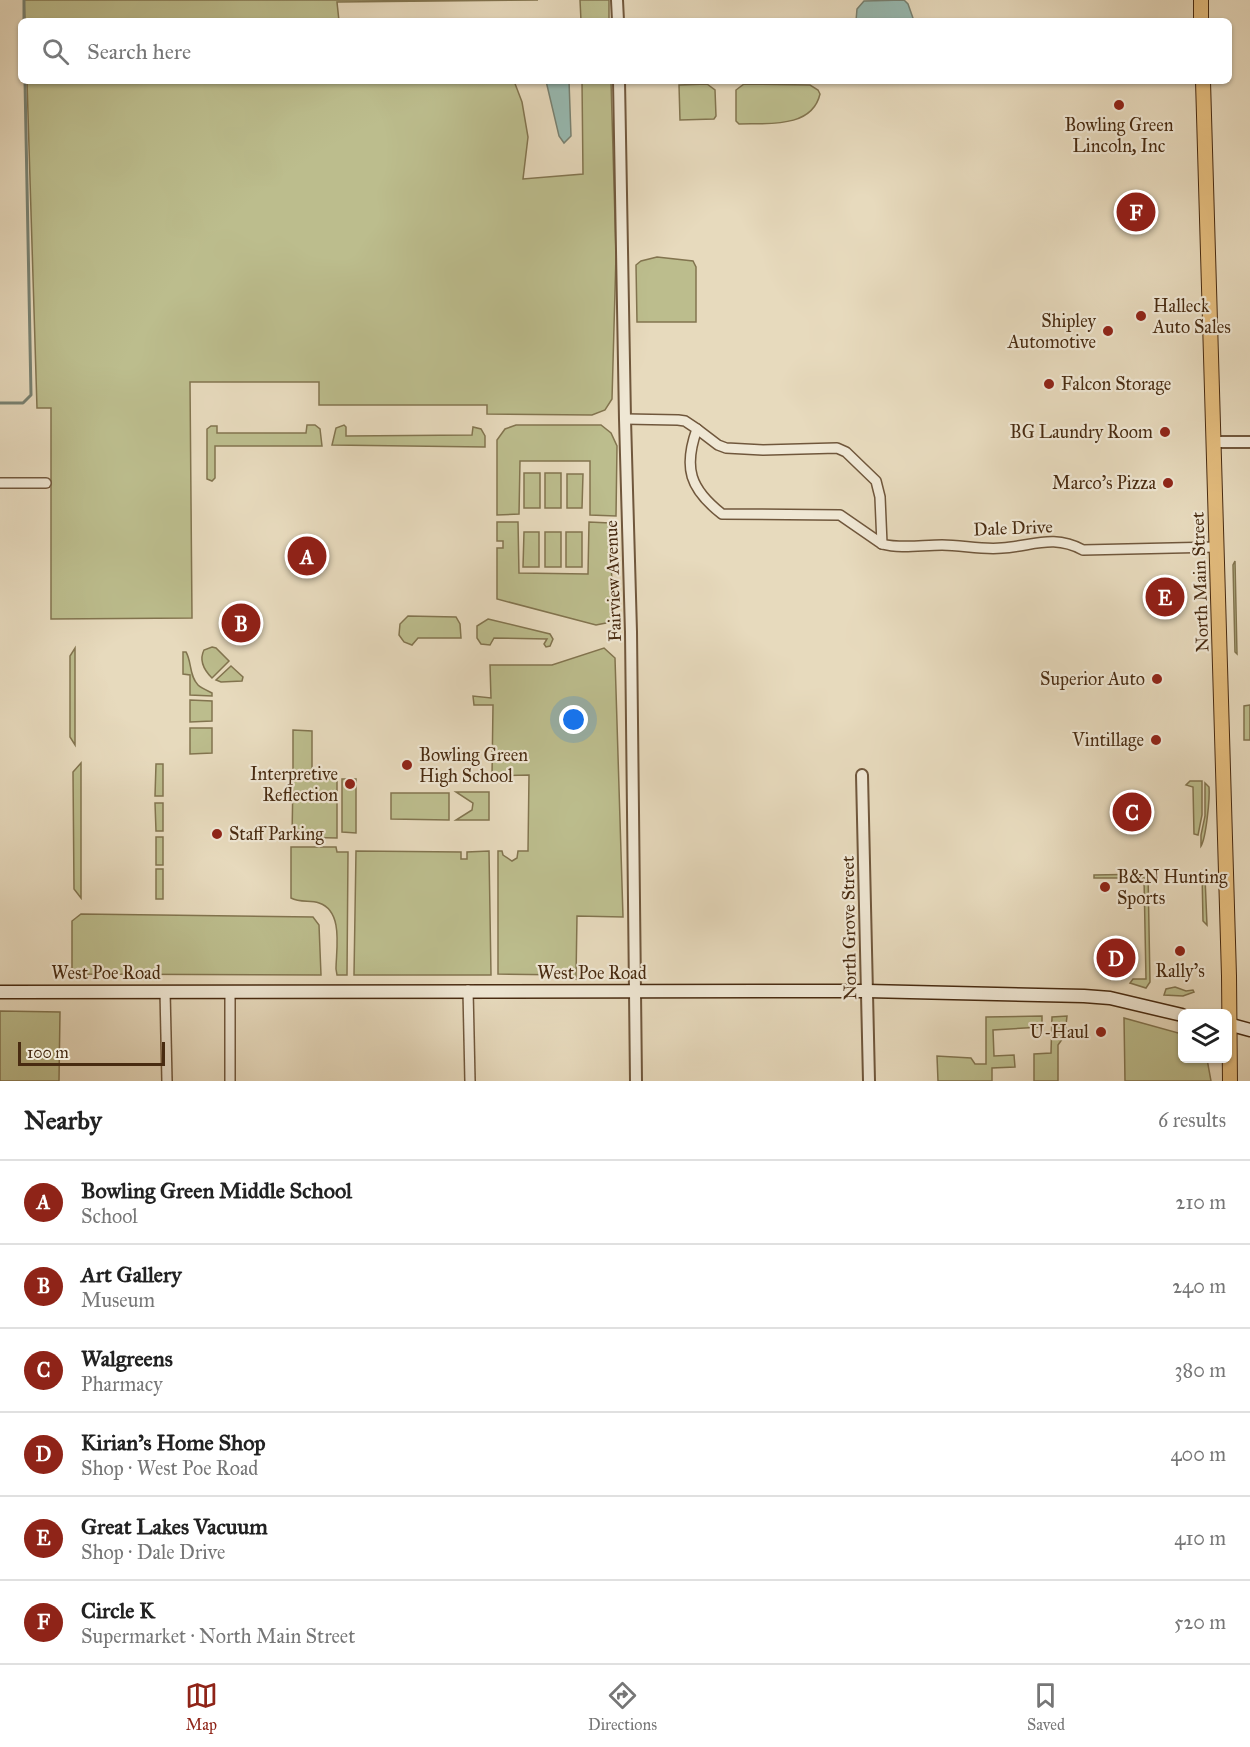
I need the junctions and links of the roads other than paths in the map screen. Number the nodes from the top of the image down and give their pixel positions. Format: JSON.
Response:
{"nodes":[{"id":1,"x":617,"y":0,"type":"edge"},
{"id":2,"x":1201,"y":0,"type":"edge"},
{"id":3,"x":618,"y":18,"type":"edge"},
{"id":4,"x":1201,"y":18,"type":"edge"},
{"id":5,"x":619,"y":84,"type":"edge"},
{"id":6,"x":1203,"y":84,"type":"edge"},
{"id":7,"x":625,"y":419,"type":"junction"},
{"id":8,"x":696,"y":429,"type":"junction"},
{"id":9,"x":1213,"y":442,"type":"junction"},
{"id":10,"x":1250,"y":442,"type":"edge"},
{"id":11,"x":0,"y":483,"type":"edge"},
{"id":12,"x":46,"y":483,"type":"dead end"},
{"id":13,"x":882,"y":544,"type":"junction"},
{"id":14,"x":1216,"y":547,"type":"junction"},
{"id":15,"x":862,"y":775,"type":"dead end"},
{"id":16,"x":468,"y":990,"type":"junction"},
{"id":17,"x":165,"y":991,"type":"junction"},
{"id":18,"x":230,"y":991,"type":"junction"},
{"id":19,"x":634,"y":991,"type":"junction"},
{"id":20,"x":867,"y":991,"type":"junction"},
{"id":21,"x":0,"y":992,"type":"edge"},
{"id":22,"x":1228,"y":1009,"type":"edge"},
{"id":23,"x":1178,"y":1014,"type":"edge"},
{"id":24,"x":1232,"y":1026,"type":"edge"},
{"id":25,"x":1250,"y":1030,"type":"edge"},
{"id":26,"x":1229,"y":1063,"type":"edge"},
{"id":27,"x":167,"y":1081,"type":"edge"},
{"id":28,"x":230,"y":1081,"type":"edge"},
{"id":29,"x":470,"y":1081,"type":"edge"},
{"id":30,"x":636,"y":1081,"type":"edge"},
{"id":31,"x":869,"y":1081,"type":"edge"},
{"id":32,"x":1230,"y":1081,"type":"edge"}],
"edges":[{"from":1,"to":3,"type":"street"},
{"from":2,"to":4,"type":"main road"},
{"from":5,"to":7,"type":"street","name":"Fairview Avenue"},
{"from":6,"to":9,"type":"main road","name":"North Main Street"},
{"from":7,"to":8,"type":"street"},
{"from":7,"to":19,"type":"street","name":"Fairview Avenue"},
{"from":8,"to":13,"type":"street"},
{"from":8,"to":13,"type":"street"},
{"from":9,"to":10,"type":"street"},
{"from":9,"to":14,"type":"main road","name":"North Main Street"},
{"from":11,"to":12,"type":"street"},
{"from":13,"to":14,"type":"street","name":"Dale Drive"},
{"from":14,"to":22,"type":"main road","name":"North Main Street"},
{"from":15,"to":20,"type":"street","name":"North Grove Street"},
{"from":16,"to":18,"type":"main road","name":"West Poe Road"},
{"from":16,"to":19,"type":"main road","name":"West Poe Road"},
{"from":16,"to":29,"type":"street"},
{"from":17,"to":18,"type":"main road","name":"West Poe Road"},
{"from":17,"to":21,"type":"main road","name":"West Poe Road"},
{"from":17,"to":27,"type":"street"},
{"from":18,"to":28,"type":"street"},
{"from":19,"to":20,"type":"main road","name":"West Poe Road"},
{"from":19,"to":30,"type":"street","name":"Fairview Avenue"},
{"from":20,"to":23,"type":"main road","name":"West Poe Road"},
{"from":20,"to":31,"type":"street","name":"North Grove Street"},
{"from":24,"to":25,"type":"main road"},
{"from":26,"to":32,"type":"main road","name":"North Main Street"}]}
